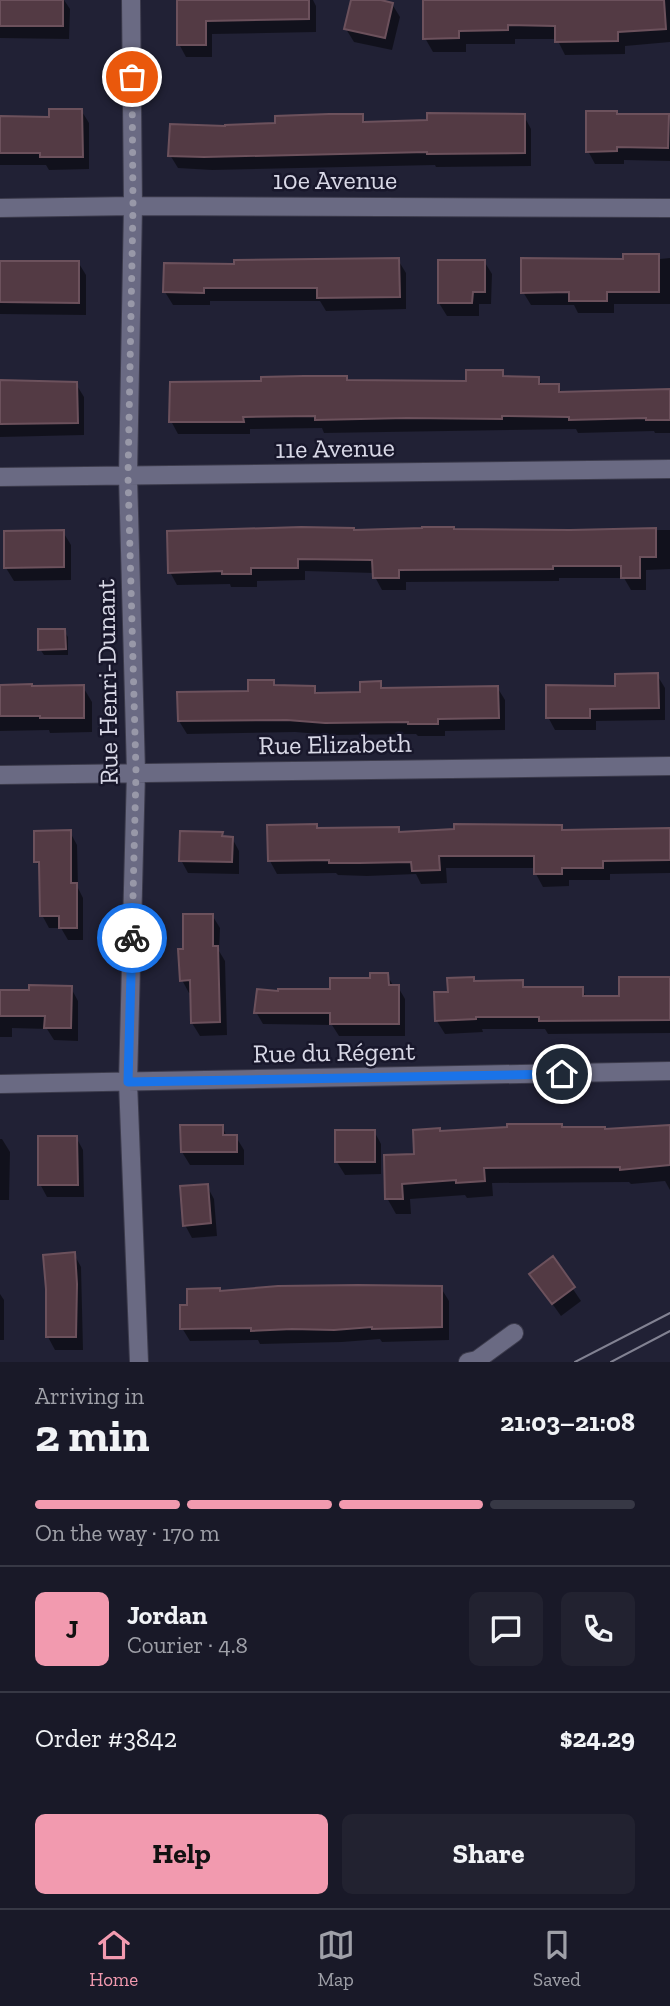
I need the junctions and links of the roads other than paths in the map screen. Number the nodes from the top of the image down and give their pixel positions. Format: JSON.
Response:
{"nodes":[{"id":1,"x":131,"y":0,"type":"edge"},
{"id":2,"x":133,"y":206,"type":"junction"},
{"id":3,"x":0,"y":208,"type":"edge"},
{"id":4,"x":670,"y":208,"type":"edge"},
{"id":5,"x":670,"y":470,"type":"edge"},
{"id":6,"x":128,"y":476,"type":"junction"},
{"id":7,"x":0,"y":477,"type":"edge"},
{"id":8,"x":670,"y":766,"type":"edge"},
{"id":9,"x":136,"y":772,"type":"junction"},
{"id":10,"x":0,"y":775,"type":"edge"},
{"id":11,"x":670,"y":1072,"type":"edge"},
{"id":12,"x":128,"y":1082,"type":"junction"},
{"id":13,"x":0,"y":1084,"type":"edge"},
{"id":14,"x":514,"y":1333,"type":"dead end"},
{"id":15,"x":139,"y":1362,"type":"edge"},
{"id":16,"x":468,"y":1362,"type":"edge"}],
"edges":[{"from":1,"to":2,"type":"street","name":"Rue Henri-Dunant"},
{"from":2,"to":3,"type":"street","name":"10e Avenue"},
{"from":2,"to":4,"type":"street","name":"10e Avenue"},
{"from":2,"to":6,"type":"street","name":"Rue Henri-Dunant"},
{"from":5,"to":6,"type":"street","name":"11e Avenue"},
{"from":6,"to":7,"type":"street","name":"11e Avenue"},
{"from":6,"to":9,"type":"street","name":"Rue Henri-Dunant"},
{"from":8,"to":9,"type":"street","name":"Rue Elizabeth"},
{"from":9,"to":10,"type":"street","name":"Rue Elizabeth"},
{"from":9,"to":12,"type":"street","name":"Rue Henri-Dunant"},
{"from":11,"to":12,"type":"street","name":"Rue du Régent"},
{"from":12,"to":13,"type":"street","name":"Rue du Régent"},
{"from":12,"to":15,"type":"street","name":"Rue Henri-Dunant"},
{"from":14,"to":16,"type":"street"}]}
